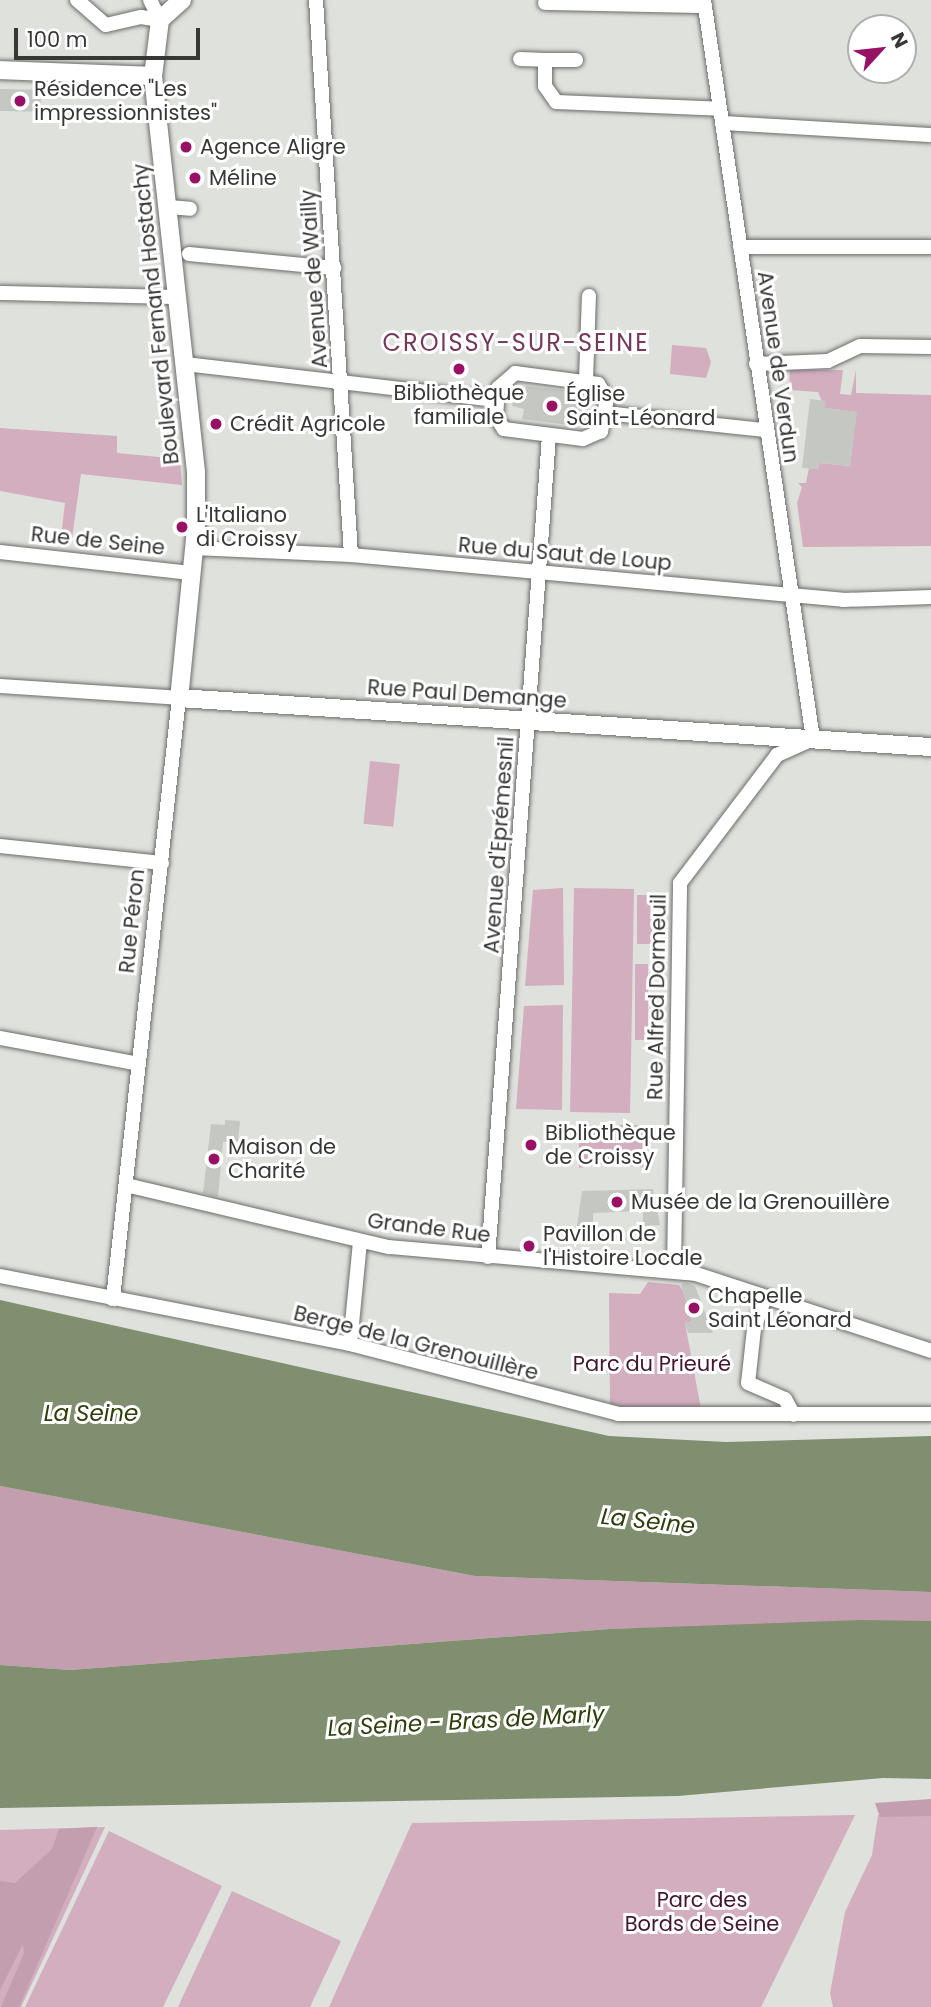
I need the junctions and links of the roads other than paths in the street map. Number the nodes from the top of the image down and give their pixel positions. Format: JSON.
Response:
{"nodes":[{"id":1,"x":77,"y":0,"type":"edge"},
{"id":2,"x":150,"y":0,"type":"edge"},
{"id":3,"x":182,"y":0,"type":"edge"},
{"id":4,"x":316,"y":0,"type":"edge"},
{"id":5,"x":545,"y":3,"type":"dead end"},
{"id":6,"x":704,"y":3,"type":"edge"},
{"id":7,"x":160,"y":20,"type":"junction"},
{"id":8,"x":520,"y":59,"type":"dead end"},
{"id":9,"x":545,"y":60,"type":"junction"},
{"id":10,"x":576,"y":60,"type":"dead end"},
{"id":11,"x":0,"y":69,"type":"edge"},
{"id":12,"x":153,"y":76,"type":"junction"},
{"id":13,"x":721,"y":116,"type":"junction"},
{"id":14,"x":931,"y":135,"type":"edge"},
{"id":15,"x":169,"y":207,"type":"junction"},
{"id":16,"x":190,"y":209,"type":"dead end"},
{"id":17,"x":740,"y":247,"type":"junction"},
{"id":18,"x":931,"y":247,"type":"edge"},
{"id":19,"x":189,"y":254,"type":"dead end"},
{"id":20,"x":334,"y":268,"type":"junction"},
{"id":21,"x":587,"y":292,"type":"dead end"},
{"id":22,"x":0,"y":293,"type":"edge"},
{"id":23,"x":178,"y":297,"type":"junction"},
{"id":24,"x":931,"y":347,"type":"edge"},
{"id":25,"x":185,"y":364,"type":"junction"},
{"id":26,"x":756,"y":364,"type":"junction"},
{"id":27,"x":342,"y":380,"type":"junction"},
{"id":28,"x":586,"y":380,"type":"junction"},
{"id":29,"x":496,"y":400,"type":"junction"},
{"id":30,"x":606,"y":413,"type":"junction"},
{"id":31,"x":765,"y":430,"type":"junction"},
{"id":32,"x":549,"y":436,"type":"junction"},
{"id":33,"x":194,"y":548,"type":"junction"},
{"id":34,"x":0,"y":552,"type":"edge"},
{"id":35,"x":351,"y":555,"type":"junction"},
{"id":36,"x":539,"y":572,"type":"junction"},
{"id":37,"x":191,"y":573,"type":"junction"},
{"id":38,"x":794,"y":596,"type":"junction"},
{"id":39,"x":931,"y":597,"type":"edge"},
{"id":40,"x":0,"y":686,"type":"edge"},
{"id":41,"x":179,"y":698,"type":"junction"},
{"id":42,"x":529,"y":721,"type":"junction"},
{"id":43,"x":813,"y":739,"type":"junction"},
{"id":44,"x":931,"y":747,"type":"edge"},
{"id":45,"x":0,"y":846,"type":"edge"},
{"id":46,"x":162,"y":863,"type":"junction"},
{"id":47,"x":0,"y":1038,"type":"edge"},
{"id":48,"x":139,"y":1064,"type":"junction"},
{"id":49,"x":126,"y":1185,"type":"junction"},
{"id":50,"x":360,"y":1242,"type":"junction"},
{"id":51,"x":488,"y":1257,"type":"junction"},
{"id":52,"x":674,"y":1270,"type":"junction"},
{"id":53,"x":0,"y":1276,"type":"edge"},
{"id":54,"x":765,"y":1297,"type":"junction"},
{"id":55,"x":113,"y":1299,"type":"junction"},
{"id":56,"x":350,"y":1345,"type":"junction"},
{"id":57,"x":931,"y":1351,"type":"edge"},
{"id":58,"x":931,"y":1414,"type":"edge"},
{"id":59,"x":794,"y":1415,"type":"junction"}],
"edges":[{"from":1,"to":7,"type":"street"},
{"from":2,"to":7,"type":"street"},
{"from":3,"to":7,"type":"main road"},
{"from":4,"to":20,"type":"street","name":"Avenue de Wailly"},
{"from":5,"to":6,"type":"street"},
{"from":6,"to":13,"type":"street","name":"Avenue de Verdun"},
{"from":7,"to":12,"type":"main road","name":"Boulevard Fernand Hostachy"},
{"from":8,"to":9,"type":"street"},
{"from":9,"to":10,"type":"street"},
{"from":9,"to":13,"type":"street"},
{"from":11,"to":12,"type":"main road"},
{"from":12,"to":15,"type":"main road","name":"Boulevard Fernand Hostachy"},
{"from":13,"to":14,"type":"street"},
{"from":13,"to":17,"type":"street","name":"Avenue de Verdun"},
{"from":15,"to":16,"type":"street"},
{"from":15,"to":23,"type":"main road","name":"Boulevard Fernand Hostachy"},
{"from":17,"to":18,"type":"street"},
{"from":17,"to":26,"type":"street","name":"Avenue de Verdun"},
{"from":19,"to":20,"type":"street"},
{"from":20,"to":27,"type":"street","name":"Avenue de Wailly"},
{"from":21,"to":28,"type":"street"},
{"from":22,"to":23,"type":"street"},
{"from":23,"to":25,"type":"main road","name":"Boulevard Fernand Hostachy"},
{"from":24,"to":26,"type":"street"},
{"from":25,"to":27,"type":"street"},
{"from":25,"to":33,"type":"main road","name":"Boulevard Fernand Hostachy"},
{"from":26,"to":31,"type":"street","name":"Avenue de Verdun"},
{"from":27,"to":29,"type":"street"},
{"from":27,"to":35,"type":"street","name":"Avenue de Wailly"},
{"from":28,"to":29,"type":"street"},
{"from":28,"to":30,"type":"street"},
{"from":29,"to":32,"type":"street"},
{"from":30,"to":31,"type":"street"},
{"from":30,"to":32,"type":"street"},
{"from":31,"to":38,"type":"street","name":"Avenue de Verdun"},
{"from":32,"to":36,"type":"street","name":"Avenue d'Eprémesnil"},
{"from":33,"to":35,"type":"street","name":"Rue du Saut de Loup"},
{"from":33,"to":37,"type":"main road","name":"Rue Péron"},
{"from":34,"to":37,"type":"street","name":"Rue de Seine"},
{"from":35,"to":36,"type":"street","name":"Rue du Saut de Loup"},
{"from":36,"to":38,"type":"street","name":"Rue du Saut de Loup"},
{"from":36,"to":42,"type":"street","name":"Avenue d'Eprémesnil"},
{"from":37,"to":41,"type":"main road","name":"Rue Péron"},
{"from":38,"to":39,"type":"street","name":"Rue du Saut de Loup"},
{"from":38,"to":43,"type":"street","name":"Avenue de Verdun"},
{"from":40,"to":41,"type":"street","name":"Rue Paul Demange"},
{"from":41,"to":42,"type":"main road","name":"Rue Paul Demange"},
{"from":41,"to":46,"type":"street","name":"Rue Péron"},
{"from":42,"to":43,"type":"main road","name":"Rue Paul Demange"},
{"from":42,"to":51,"type":"street","name":"Avenue d'Eprémesnil"},
{"from":43,"to":44,"type":"main road","name":"Rue Paul Demange"},
{"from":43,"to":52,"type":"street","name":"Rue Alfred Dormeuil"},
{"from":45,"to":46,"type":"street"},
{"from":46,"to":48,"type":"street","name":"Rue Péron"},
{"from":47,"to":48,"type":"street"},
{"from":48,"to":49,"type":"street","name":"Rue Péron"},
{"from":49,"to":50,"type":"street","name":"Grande Rue"},
{"from":49,"to":55,"type":"street","name":"Rue Péron"},
{"from":50,"to":51,"type":"street","name":"Grande Rue"},
{"from":50,"to":56,"type":"street"},
{"from":51,"to":52,"type":"street","name":"Grande Rue"},
{"from":52,"to":54,"type":"street","name":"Grande Rue"},
{"from":53,"to":55,"type":"street","name":"Berge de la Grenouillère"},
{"from":54,"to":57,"type":"street","name":"Grande Rue"},
{"from":54,"to":59,"type":"street"},
{"from":55,"to":56,"type":"street","name":"Berge de la Grenouillère"},
{"from":56,"to":59,"type":"street","name":"Berge de la Grenouillère"},
{"from":58,"to":59,"type":"street","name":"Berge de la Grenouillère"}]}
